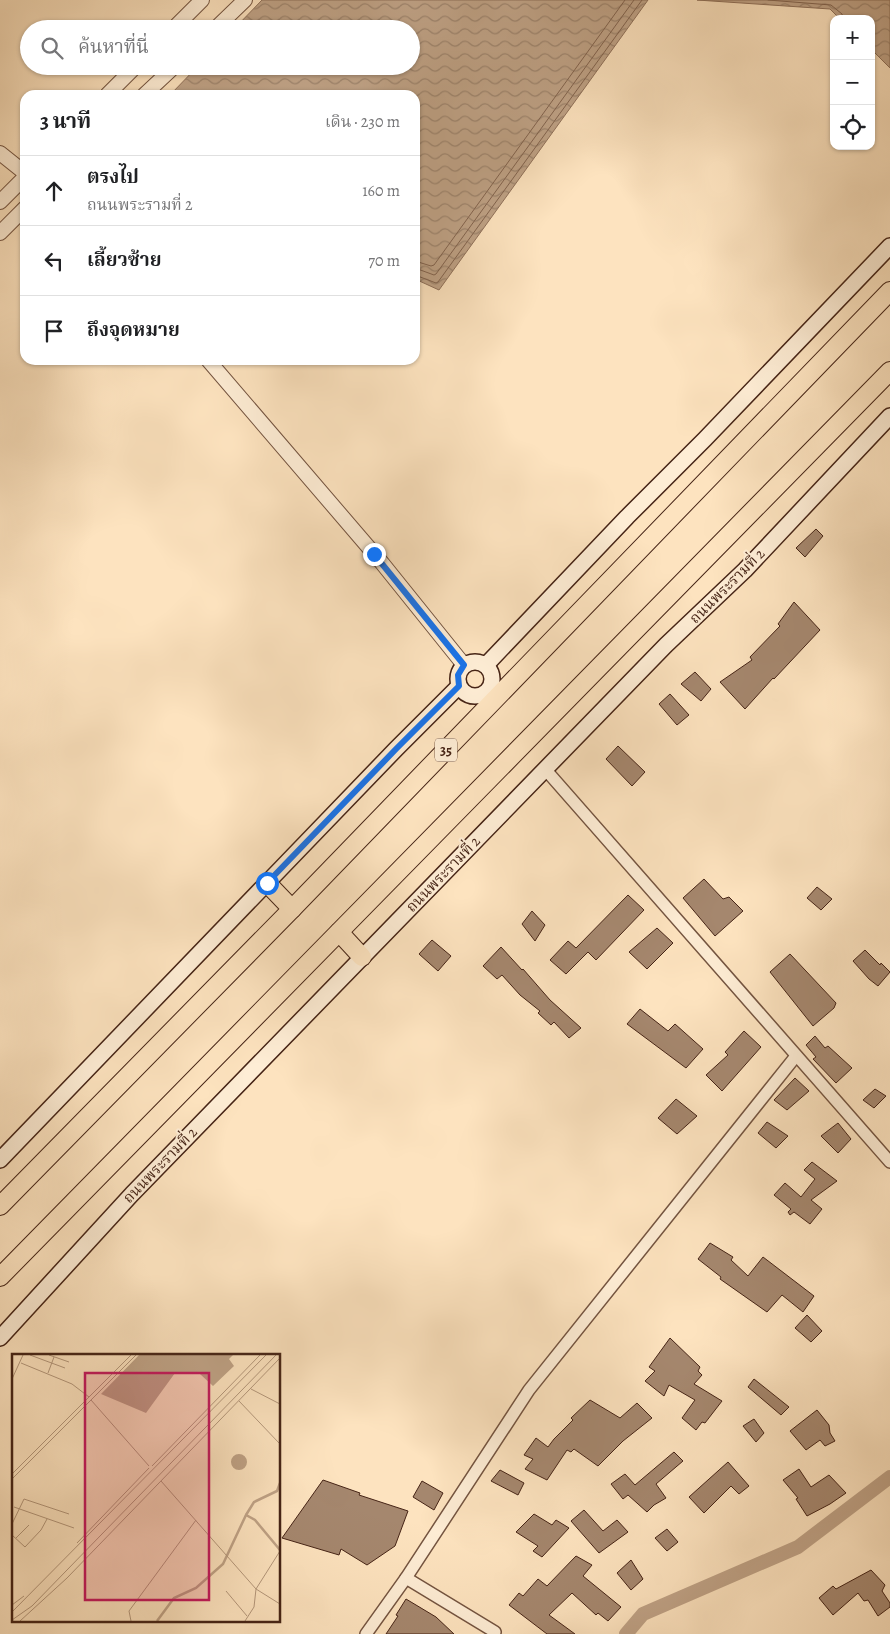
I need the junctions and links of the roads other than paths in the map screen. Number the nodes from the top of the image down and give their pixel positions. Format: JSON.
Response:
{"nodes":[{"id":1,"x":202,"y":0,"type":"edge"},
{"id":2,"x":246,"y":0,"type":"edge"},
{"id":3,"x":182,"y":20,"type":"edge"},
{"id":4,"x":225,"y":20,"type":"edge"},
{"id":5,"x":127,"y":75,"type":"edge"},
{"id":6,"x":165,"y":75,"type":"edge"},
{"id":7,"x":112,"y":90,"type":"edge"},
{"id":8,"x":149,"y":90,"type":"edge"},
{"id":9,"x":0,"y":152,"type":"edge"},
{"id":10,"x":20,"y":170,"type":"edge"},
{"id":11,"x":20,"y":180,"type":"edge"},
{"id":12,"x":0,"y":202,"type":"edge"},
{"id":13,"x":20,"y":213,"type":"edge"},
{"id":14,"x":0,"y":233,"type":"edge"},
{"id":15,"x":890,"y":246,"type":"edge"},
{"id":16,"x":890,"y":291,"type":"edge"},
{"id":17,"x":212,"y":365,"type":"edge"},
{"id":18,"x":890,"y":371,"type":"edge"},
{"id":19,"x":890,"y":416,"type":"edge"},
{"id":20,"x":464,"y":665,"type":"junction"},
{"id":21,"x":486,"y":665,"type":"junction"},
{"id":22,"x":459,"y":686,"type":"junction"},
{"id":23,"x":495,"y":691,"type":"junction"},
{"id":24,"x":545,"y":769,"type":"junction"},
{"id":25,"x":267,"y":883,"type":"junction"},
{"id":26,"x":292,"y":909,"type":"junction"},
{"id":27,"x":339,"y":932,"type":"junction"},
{"id":28,"x":362,"y":957,"type":"junction"},
{"id":29,"x":796,"y":1056,"type":"junction"},
{"id":30,"x":0,"y":1160,"type":"edge"},
{"id":31,"x":890,"y":1162,"type":"edge"},
{"id":32,"x":0,"y":1206,"type":"edge"},
{"id":33,"x":0,"y":1277,"type":"edge"},
{"id":34,"x":0,"y":1338,"type":"edge"},
{"id":35,"x":406,"y":1578,"type":"junction"},
{"id":36,"x":495,"y":1632,"type":"dead end"},
{"id":37,"x":366,"y":1634,"type":"edge"}],
"edges":[{"from":1,"to":3,"type":"street"},
{"from":2,"to":4,"type":"street"},
{"from":5,"to":7,"type":"street"},
{"from":6,"to":8,"type":"street"},
{"from":9,"to":10,"type":"street"},
{"from":11,"to":12,"type":"street"},
{"from":13,"to":14,"type":"street"},
{"from":15,"to":21,"type":"main road"},
{"from":16,"to":23,"type":"highway","number":"35"},
{"from":17,"to":20,"type":"street"},
{"from":18,"to":27,"type":"highway"},
{"from":19,"to":24,"type":"main road","name":"ถนนพระรามที่ 2"},
{"from":20,"to":21,"type":"main road"},
{"from":20,"to":22,"type":"main road"},
{"from":21,"to":23,"type":"main road"},
{"from":22,"to":23,"type":"main road","number":"35"},
{"from":22,"to":25,"type":"main road","number":"35"},
{"from":23,"to":26,"type":"highway","number":"35"},
{"from":24,"to":28,"type":"main road","name":"ถนนพระรามที่ 2"},
{"from":24,"to":29,"type":"street"},
{"from":25,"to":26,"type":"highway"},
{"from":25,"to":30,"type":"main road","number":"35"},
{"from":26,"to":32,"type":"highway","number":"35"},
{"from":27,"to":28,"type":"highway"},
{"from":27,"to":33,"type":"highway"},
{"from":28,"to":34,"type":"main road","name":"ถนนพระรามที่ 2"},
{"from":29,"to":31,"type":"street"},
{"from":29,"to":35,"type":"street"},
{"from":35,"to":36,"type":"street"},
{"from":35,"to":37,"type":"street"}]}
